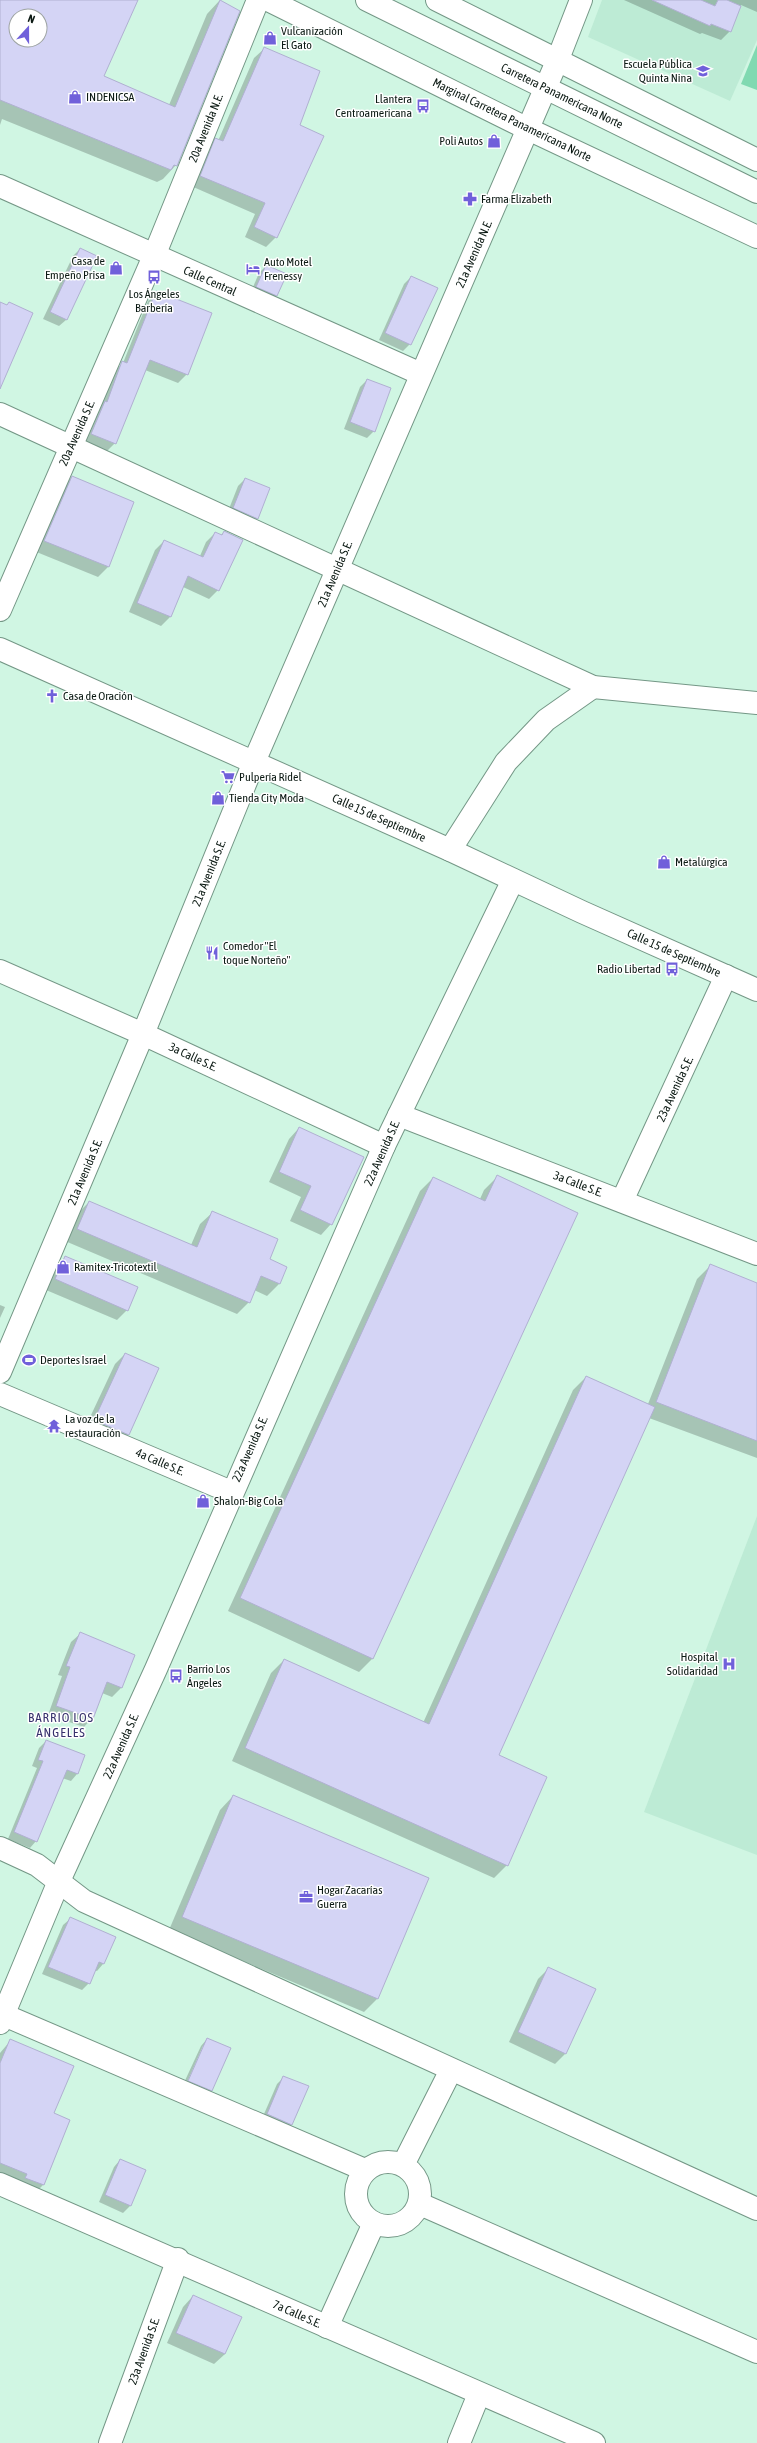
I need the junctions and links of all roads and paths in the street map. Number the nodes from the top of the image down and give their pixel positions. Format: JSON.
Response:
{"nodes":[{"id":1,"x":258,"y":0,"type":"edge"},
{"id":2,"x":268,"y":0,"type":"edge"},
{"id":3,"x":367,"y":0,"type":"edge"},
{"id":4,"x":437,"y":0,"type":"edge"},
{"id":5,"x":581,"y":0,"type":"edge"},
{"id":6,"x":477,"y":54,"type":"junction"},
{"id":7,"x":558,"y":60,"type":"junction"},
{"id":8,"x":546,"y":88,"type":"junction"},
{"id":9,"x":648,"y":104,"type":"junction"},
{"id":10,"x":528,"y":129,"type":"junction"},
{"id":11,"x":757,"y":160,"type":"edge"},
{"id":12,"x":0,"y":186,"type":"edge"},
{"id":13,"x":757,"y":192,"type":"edge"},
{"id":14,"x":757,"y":237,"type":"edge"},
{"id":15,"x":154,"y":256,"type":"junction"},
{"id":16,"x":421,"y":374,"type":"junction"},
{"id":17,"x":0,"y":414,"type":"edge"},
{"id":18,"x":71,"y":447,"type":"junction"},
{"id":19,"x":337,"y":569,"type":"junction"},
{"id":20,"x":0,"y":610,"type":"edge"},
{"id":21,"x":0,"y":649,"type":"edge"},
{"id":22,"x":593,"y":687,"type":"junction"},
{"id":23,"x":757,"y":703,"type":"edge"},
{"id":24,"x":254,"y":762,"type":"junction"},
{"id":25,"x":450,"y":850,"type":"junction"},
{"id":26,"x":513,"y":880,"type":"junction"},
{"id":27,"x":0,"y":971,"type":"edge"},
{"id":28,"x":726,"y":976,"type":"junction"},
{"id":29,"x":757,"y":990,"type":"edge"},
{"id":30,"x":143,"y":1034,"type":"junction"},
{"id":31,"x":399,"y":1115,"type":"junction"},
{"id":32,"x":384,"y":1146,"type":"junction"},
{"id":33,"x":622,"y":1201,"type":"junction"},
{"id":34,"x":757,"y":1254,"type":"edge"},
{"id":35,"x":0,"y":1372,"type":"edge"},
{"id":36,"x":0,"y":1394,"type":"edge"},
{"id":37,"x":231,"y":1492,"type":"junction"},
{"id":38,"x":0,"y":1848,"type":"edge"},
{"id":39,"x":59,"y":1881,"type":"junction"},
{"id":40,"x":2,"y":2019,"type":"edge"},
{"id":41,"x":451,"y":2070,"type":"junction"},
{"id":42,"x":403,"y":2165,"type":"junction"},
{"id":43,"x":365,"y":2170,"type":"junction"},
{"id":44,"x":0,"y":2184,"type":"edge"},
{"id":45,"x":420,"y":2204,"type":"junction"},
{"id":46,"x":757,"y":2209,"type":"edge"},
{"id":47,"x":374,"y":2223,"type":"junction"},
{"id":48,"x":178,"y":2259,"type":"junction"},
{"id":49,"x":328,"y":2327,"type":"junction"},
{"id":50,"x":757,"y":2352,"type":"edge"},
{"id":51,"x":479,"y":2394,"type":"junction"},
{"id":52,"x":110,"y":2443,"type":"edge"},
{"id":53,"x":459,"y":2443,"type":"edge"},
{"id":54,"x":594,"y":2443,"type":"edge"}],
"edges":[{"from":1,"to":15,"type":"main road","name":"20a Avenida N.E."},
{"from":2,"to":10,"type":"main road","name":"Marginal Carretera Panamericana Norte"},
{"from":3,"to":6,"type":"main road","name":"Carretera Panamericana Norte"},
{"from":4,"to":7,"type":"main road"},
{"from":5,"to":7,"type":"main road","name":"21a Avenida N.E."},
{"from":6,"to":7,"type":"main road"},
{"from":6,"to":8,"type":"main road","name":"Carretera Panamericana Norte"},
{"from":7,"to":8,"type":"main road","name":"21a Avenida N.E."},
{"from":7,"to":9,"type":"main road"},
{"from":8,"to":9,"type":"main road"},
{"from":8,"to":10,"type":"main road","name":"21a Avenida N.E."},
{"from":8,"to":13,"type":"main road","name":"Carretera Panamericana Norte"},
{"from":9,"to":11,"type":"main road"},
{"from":10,"to":14,"type":"main road","name":"Marginal Carretera Panamericana Norte"},
{"from":10,"to":16,"type":"main road","name":"21a Avenida N.E."},
{"from":12,"to":15,"type":"main road","name":"Calle Central"},
{"from":15,"to":16,"type":"main road","name":"Calle Central"},
{"from":15,"to":18,"type":"main road","name":"20a Avenida S.E."},
{"from":16,"to":19,"type":"main road","name":"21a Avenida S.E."},
{"from":17,"to":18,"type":"main road"},
{"from":18,"to":19,"type":"main road"},
{"from":18,"to":20,"type":"main road","name":"20a Avenida S.E."},
{"from":19,"to":22,"type":"main road"},
{"from":19,"to":24,"type":"main road","name":"21a Avenida S.E."},
{"from":21,"to":24,"type":"main road","name":"Calle 15 de Septiembre"},
{"from":22,"to":23,"type":"main road"},
{"from":22,"to":25,"type":"main road"},
{"from":24,"to":25,"type":"main road","name":"Calle 15 de Septiembre"},
{"from":24,"to":30,"type":"main road","name":"21a Avenida S.E."},
{"from":25,"to":26,"type":"main road","name":"Calle 15 de Septiembre"},
{"from":26,"to":28,"type":"main road","name":"Calle 15 de Septiembre"},
{"from":26,"to":31,"type":"main road","name":"22a Avenida S.E."},
{"from":27,"to":30,"type":"main road","name":"3a Calle S.E."},
{"from":28,"to":29,"type":"main road","name":"Calle 15 de Septiembre"},
{"from":28,"to":33,"type":"main road","name":"23a Avenida S.E."},
{"from":30,"to":32,"type":"main road","name":"3a Calle S.E."},
{"from":30,"to":35,"type":"main road","name":"21a Avenida S.E."},
{"from":31,"to":32,"type":"main road","name":"22a Avenida S.E."},
{"from":31,"to":33,"type":"main road","name":"3a Calle S.E."},
{"from":32,"to":37,"type":"main road","name":"22a Avenida S.E."},
{"from":33,"to":34,"type":"main road","name":"3a Calle S.E."},
{"from":36,"to":37,"type":"main road","name":"4a Calle S.E."},
{"from":37,"to":39,"type":"main road","name":"22a Avenida S.E."},
{"from":38,"to":39,"type":"main road"},
{"from":39,"to":40,"type":"main road","name":"22a Avenida S.E."},
{"from":39,"to":41,"type":"main road"},
{"from":40,"to":43,"type":"main road"},
{"from":41,"to":42,"type":"main road"},
{"from":41,"to":46,"type":"main road"},
{"from":42,"to":43,"type":"main road"},
{"from":42,"to":45,"type":"main road"},
{"from":43,"to":47,"type":"main road"},
{"from":44,"to":48,"type":"main road","name":"7a Calle S.E."},
{"from":45,"to":47,"type":"main road"},
{"from":45,"to":50,"type":"main road"},
{"from":47,"to":49,"type":"main road"},
{"from":48,"to":49,"type":"main road","name":"7a Calle S.E."},
{"from":48,"to":52,"type":"main road","name":"23a Avenida S.E."},
{"from":49,"to":51,"type":"main road","name":"7a Calle S.E."},
{"from":51,"to":53,"type":"main road"},
{"from":51,"to":54,"type":"main road","name":"7a Calle S.E."}]}
